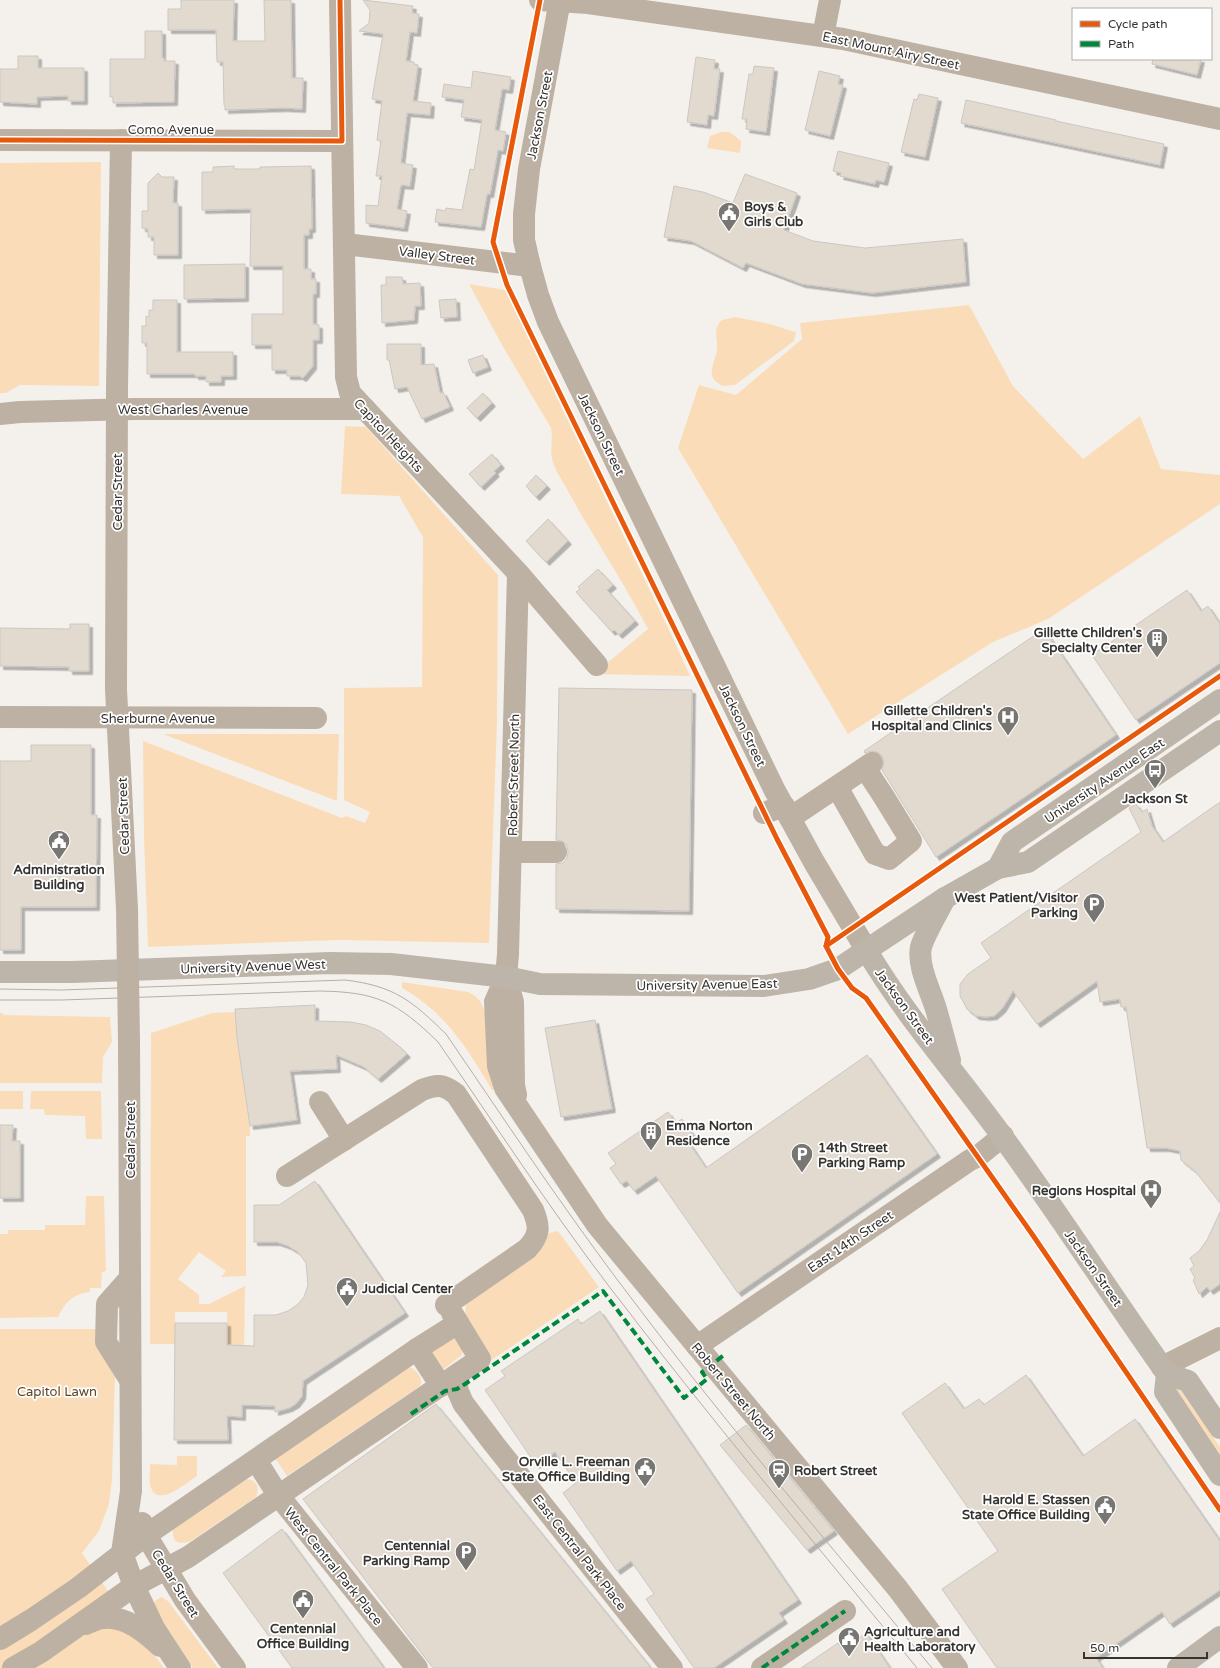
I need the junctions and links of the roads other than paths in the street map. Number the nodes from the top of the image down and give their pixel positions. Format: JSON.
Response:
{"nodes":[{"id":1,"x":340,"y":0,"type":"edge"},
{"id":2,"x":553,"y":0,"type":"edge"},
{"id":3,"x":830,"y":0,"type":"edge"},
{"id":4,"x":656,"y":6,"type":"edge"},
{"id":5,"x":823,"y":36,"type":"junction"},
{"id":6,"x":1220,"y":119,"type":"edge"},
{"id":7,"x":0,"y":140,"type":"edge"},
{"id":8,"x":121,"y":140,"type":"junction"},
{"id":9,"x":342,"y":141,"type":"junction"},
{"id":10,"x":345,"y":244,"type":"junction"},
{"id":11,"x":530,"y":266,"type":"junction"},
{"id":12,"x":117,"y":409,"type":"junction"},
{"id":13,"x":366,"y":409,"type":"junction"},
{"id":14,"x":0,"y":414,"type":"edge"},
{"id":15,"x":518,"y":573,"type":"junction"},
{"id":16,"x":597,"y":665,"type":"dead end"},
{"id":17,"x":1220,"y":700,"type":"edge"},
{"id":18,"x":0,"y":717,"type":"edge"},
{"id":19,"x":119,"y":718,"type":"junction"},
{"id":20,"x":316,"y":718,"type":"dead end"},
{"id":21,"x":1220,"y":731,"type":"edge"},
{"id":22,"x":837,"y":787,"type":"junction"},
{"id":23,"x":779,"y":812,"type":"junction"},
{"id":24,"x":511,"y":852,"type":"junction"},
{"id":25,"x":556,"y":852,"type":"dead end"},
{"id":26,"x":998,"y":868,"type":"junction"},
{"id":27,"x":945,"y":898,"type":"junction"},
{"id":28,"x":867,"y":951,"type":"junction"},
{"id":29,"x":0,"y":972,"type":"edge"},
{"id":30,"x":506,"y":977,"type":"junction"},
{"id":31,"x":952,"y":1069,"type":"junction"},
{"id":32,"x":320,"y":1102,"type":"dead end"},
{"id":33,"x":1003,"y":1136,"type":"junction"},
{"id":34,"x":344,"y":1140,"type":"junction"},
{"id":35,"x":287,"y":1176,"type":"dead end"},
{"id":36,"x":452,"y":1314,"type":"junction"},
{"id":37,"x":1220,"y":1338,"type":"edge"},
{"id":38,"x":697,"y":1346,"type":"junction"},
{"id":39,"x":417,"y":1349,"type":"junction"},
{"id":40,"x":1165,"y":1371,"type":"junction"},
{"id":41,"x":450,"y":1380,"type":"junction"},
{"id":42,"x":1220,"y":1428,"type":"edge"},
{"id":43,"x":256,"y":1460,"type":"junction"},
{"id":44,"x":1220,"y":1475,"type":"edge"},
{"id":45,"x":131,"y":1491,"type":"junction"},
{"id":46,"x":278,"y":1495,"type":"junction"},
{"id":47,"x":146,"y":1535,"type":"junction"},
{"id":48,"x":122,"y":1553,"type":"junction"},
{"id":49,"x":166,"y":1570,"type":"junction"},
{"id":50,"x":134,"y":1586,"type":"junction"},
{"id":51,"x":845,"y":1611,"type":"dead end"},
{"id":52,"x":77,"y":1626,"type":"junction"},
{"id":53,"x":1220,"y":1637,"type":"edge"},
{"id":54,"x":0,"y":1639,"type":"edge"},
{"id":55,"x":175,"y":1662,"type":"edge"},
{"id":56,"x":13,"y":1668,"type":"edge"},
{"id":57,"x":235,"y":1668,"type":"edge"},
{"id":58,"x":417,"y":1668,"type":"edge"},
{"id":59,"x":672,"y":1668,"type":"edge"},
{"id":60,"x":762,"y":1668,"type":"edge"},
{"id":61,"x":957,"y":1668,"type":"edge"},
{"id":62,"x":1178,"y":1668,"type":"edge"}],
"edges":[{"from":1,"to":9,"type":"street","name":"Capitol Heights"},
{"from":2,"to":4,"type":"street","name":"East Mount Airy Street"},
{"from":2,"to":11,"type":"street","name":"Jackson Street"},
{"from":3,"to":5,"type":"street"},
{"from":4,"to":5,"type":"street","name":"East Mount Airy Street"},
{"from":5,"to":6,"type":"street","name":"East Mount Airy Street"},
{"from":7,"to":8,"type":"street","name":"Como Avenue"},
{"from":8,"to":9,"type":"street","name":"Como Avenue"},
{"from":8,"to":12,"type":"street","name":"Cedar Street"},
{"from":9,"to":10,"type":"street","name":"Capitol Heights"},
{"from":10,"to":11,"type":"street","name":"Valley Street"},
{"from":10,"to":13,"type":"street","name":"Capitol Heights"},
{"from":11,"to":23,"type":"street","name":"Jackson Street"},
{"from":12,"to":13,"type":"street","name":"West Charles Avenue"},
{"from":12,"to":14,"type":"street","name":"West Charles Avenue"},
{"from":12,"to":19,"type":"street","name":"Cedar Street"},
{"from":13,"to":15,"type":"street","name":"Capitol Heights"},
{"from":15,"to":16,"type":"street","name":"Capitol Heights"},
{"from":15,"to":24,"type":"street","name":"Robert Street North"},
{"from":17,"to":26,"type":"main road","name":"University Avenue East"},
{"from":18,"to":19,"type":"street","name":"Sherburne Avenue"},
{"from":19,"to":20,"type":"street","name":"Sherburne Avenue"},
{"from":19,"to":45,"type":"street","name":"Cedar Street","bridge":true},
{"from":21,"to":26,"type":"main road","name":"University Avenue East"},
{"from":22,"to":22,"type":"street"},
{"from":22,"to":23,"type":"street"},
{"from":23,"to":28,"type":"street","name":"Jackson Street"},
{"from":24,"to":25,"type":"street"},
{"from":24,"to":30,"type":"street","name":"Robert Street North"},
{"from":26,"to":27,"type":"main road","name":"University Avenue East"},
{"from":27,"to":28,"type":"main road","name":"University Avenue East"},
{"from":27,"to":31,"type":"main road"},
{"from":28,"to":30,"type":"main road","name":"University Avenue East"},
{"from":28,"to":31,"type":"main road","name":"Jackson Street"},
{"from":29,"to":30,"type":"main road","name":"University Avenue West"},
{"from":30,"to":38,"type":"street","name":"Robert Street North"},
{"from":31,"to":33,"type":"main road","name":"Jackson Street"},
{"from":32,"to":34,"type":"street"},
{"from":33,"to":38,"type":"street","name":"East 14th Street"},
{"from":33,"to":40,"type":"main road","name":"Jackson Street"},
{"from":34,"to":35,"type":"street"},
{"from":34,"to":36,"type":"street"},
{"from":36,"to":39,"type":"street"},
{"from":36,"to":41,"type":"street"},
{"from":37,"to":40,"type":"street"},
{"from":38,"to":61,"type":"street","name":"Robert Street North"},
{"from":39,"to":41,"type":"street"},
{"from":39,"to":43,"type":"street"},
{"from":40,"to":42,"type":"main road"},
{"from":40,"to":44,"type":"main road"},
{"from":41,"to":46,"type":"street"},
{"from":41,"to":59,"type":"street","name":"East Central Park Place"},
{"from":43,"to":46,"type":"street","name":"West Central Park Place"},
{"from":43,"to":47,"type":"street"},
{"from":45,"to":47,"type":"street","name":"Cedar Street"},
{"from":45,"to":48,"type":"street","name":"Cedar Street"},
{"from":46,"to":49,"type":"street"},
{"from":46,"to":58,"type":"street","name":"West Central Park Place"},
{"from":47,"to":48,"type":"street"},
{"from":47,"to":49,"type":"street","name":"Cedar Street"},
{"from":48,"to":50,"type":"street","name":"Cedar Street"},
{"from":48,"to":54,"type":"street"},
{"from":49,"to":50,"type":"street"},
{"from":49,"to":57,"type":"street","name":"Cedar Street"},
{"from":50,"to":52,"type":"street"},
{"from":50,"to":55,"type":"street","name":"Cedar Street"},
{"from":51,"to":60,"type":"street"},
{"from":52,"to":55,"type":"street"},
{"from":52,"to":56,"type":"street"},
{"from":53,"to":62,"type":"main road"}]}
